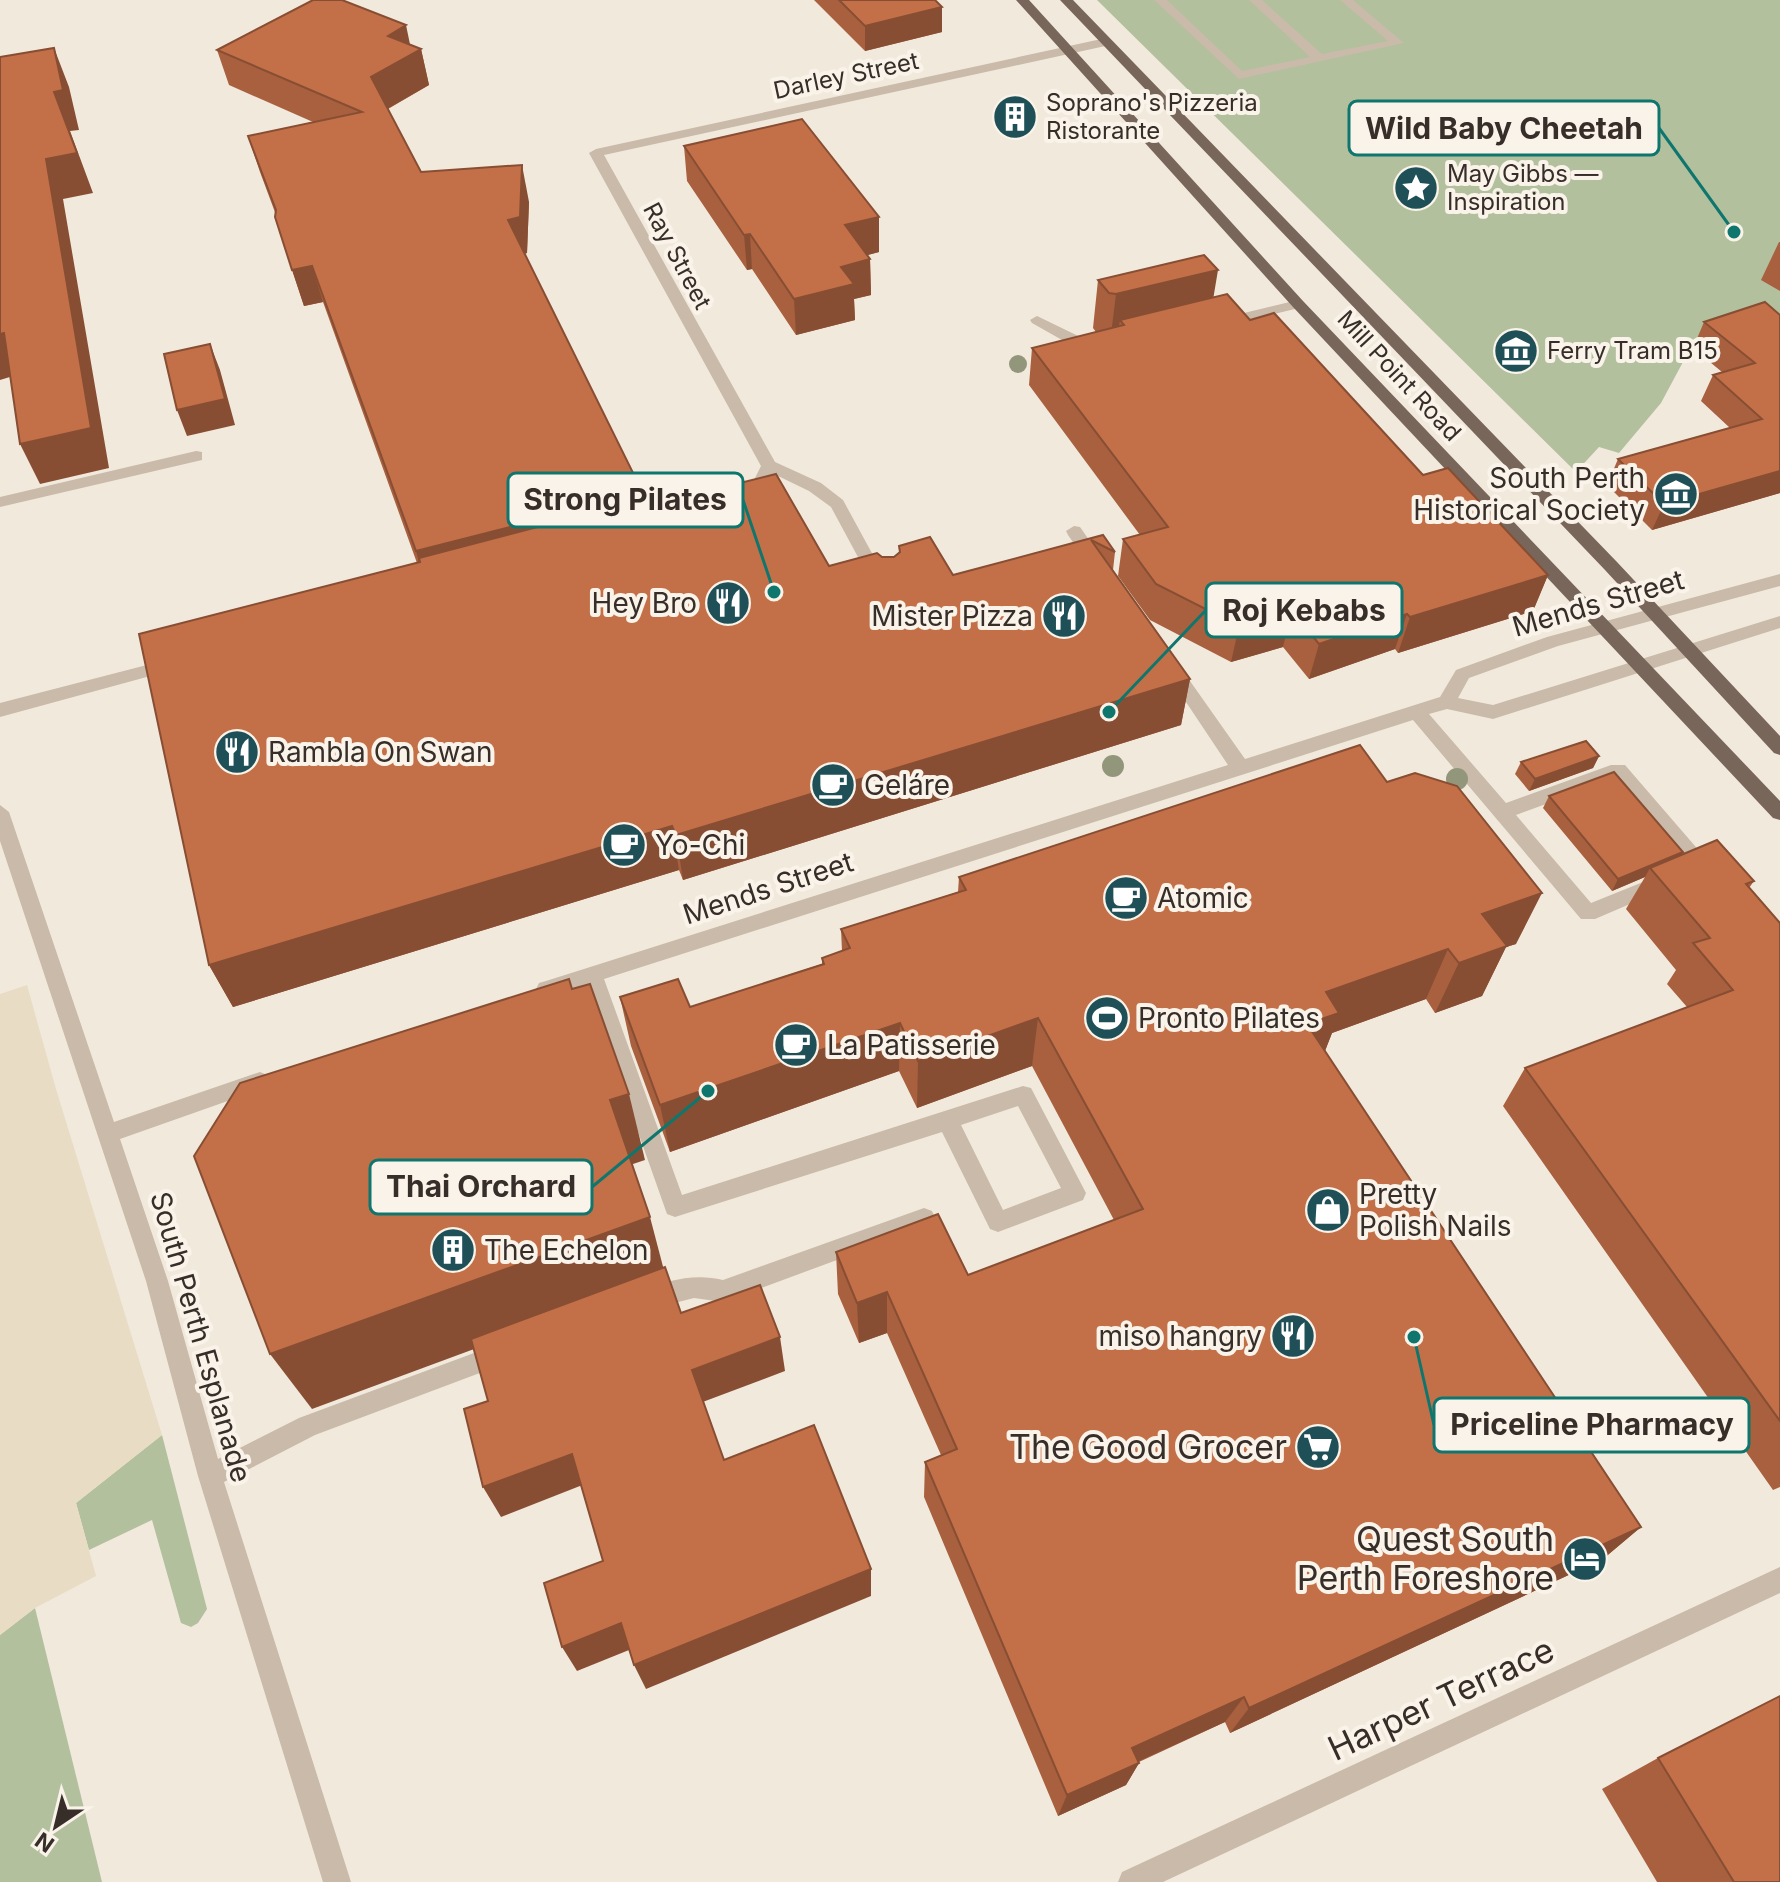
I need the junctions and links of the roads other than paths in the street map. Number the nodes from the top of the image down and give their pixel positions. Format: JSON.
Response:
{"nodes":[{"id":1,"x":1022,"y":0,"type":"edge"},
{"id":2,"x":1066,"y":0,"type":"edge"},
{"id":3,"x":1160,"y":0,"type":"edge"},
{"id":4,"x":1255,"y":0,"type":"edge"},
{"id":5,"x":1346,"y":0,"type":"edge"},
{"id":6,"x":1106,"y":42,"type":"junction"},
{"id":7,"x":1068,"y":50,"type":"junction"},
{"id":8,"x":1320,"y":59,"type":"junction"},
{"id":9,"x":596,"y":153,"type":"joint"},
{"id":10,"x":1298,"y":304,"type":"junction"},
{"id":11,"x":1037,"y":320,"type":"dead end"},
{"id":12,"x":1200,"y":328,"type":"edge"},
{"id":13,"x":1110,"y":350,"type":"edge"},
{"id":14,"x":196,"y":456,"type":"dead end"},
{"id":15,"x":769,"y":466,"type":"junction"},
{"id":16,"x":0,"y":502,"type":"edge"},
{"id":17,"x":742,"y":507,"type":"edge"},
{"id":18,"x":1074,"y":531,"type":"dead end"},
{"id":19,"x":1106,"y":576,"type":"edge"},
{"id":20,"x":1780,"y":580,"type":"edge"},
{"id":21,"x":888,"y":597,"type":"edge"},
{"id":22,"x":1656,"y":615,"type":"junction"},
{"id":23,"x":1780,"y":622,"type":"edge"},
{"id":24,"x":1606,"y":628,"type":"junction"},
{"id":25,"x":1158,"y":649,"type":"edge"},
{"id":26,"x":1689,"y":652,"type":"junction"},
{"id":27,"x":186,"y":661,"type":"edge"},
{"id":28,"x":1642,"y":667,"type":"junction"},
{"id":29,"x":1447,"y":702,"type":"junction"},
{"id":30,"x":0,"y":710,"type":"edge"},
{"id":31,"x":1417,"y":712,"type":"junction"},
{"id":32,"x":1780,"y":748,"type":"edge"},
{"id":33,"x":1240,"y":767,"type":"junction"},
{"id":34,"x":0,"y":812,"type":"edge"},
{"id":35,"x":1503,"y":812,"type":"junction"},
{"id":36,"x":1780,"y":813,"type":"edge"},
{"id":37,"x":1687,"y":872,"type":"junction"},
{"id":38,"x":1721,"y":889,"type":"edge"},
{"id":39,"x":592,"y":974,"type":"junction"},
{"id":40,"x":533,"y":993,"type":"edge"},
{"id":41,"x":280,"y":1075,"type":"edge"},
{"id":42,"x":109,"y":1133,"type":"junction"},
{"id":43,"x":799,"y":1170,"type":"dead end"},
{"id":44,"x":924,"y":1218,"type":"edge"},
{"id":45,"x":631,"y":1305,"type":"edge"},
{"id":46,"x":528,"y":1344,"type":"edge"},
{"id":47,"x":210,"y":1476,"type":"junction"},
{"id":48,"x":1780,"y":1580,"type":"edge"},
{"id":49,"x":337,"y":1882,"type":"edge"},
{"id":50,"x":1132,"y":1882,"type":"edge"}],
"edges":[{"from":1,"to":7,"type":"main road","name":"Mill Point Road"},
{"from":2,"to":6,"type":"main road","name":"Mill Point Road"},
{"from":3,"to":8,"type":"street"},
{"from":4,"to":8,"type":"street"},
{"from":5,"to":8,"type":"street"},
{"from":6,"to":7,"type":"street","name":"Darley Street"},
{"from":6,"to":22,"type":"main road","name":"Mill Point Road"},
{"from":7,"to":9,"type":"street","name":"Darley Street"},
{"from":7,"to":10,"type":"main road","name":"Mill Point Road"},
{"from":9,"to":15,"type":"street","name":"Ray Street"},
{"from":10,"to":12,"type":"street"},
{"from":10,"to":24,"type":"main road","name":"Mill Point Road"},
{"from":11,"to":13,"type":"street"},
{"from":14,"to":16,"type":"street"},
{"from":15,"to":17,"type":"street"},
{"from":15,"to":21,"type":"street"},
{"from":18,"to":19,"type":"street"},
{"from":20,"to":22,"type":"street","name":"Mends Street"},
{"from":22,"to":24,"type":"street","name":"Mends Street"},
{"from":22,"to":26,"type":"main road","name":"Mill Point Road"},
{"from":23,"to":26,"type":"street"},
{"from":24,"to":28,"type":"main road","name":"Mill Point Road"},
{"from":24,"to":29,"type":"street","name":"Mends Street"},
{"from":25,"to":33,"type":"street"},
{"from":26,"to":28,"type":"street"},
{"from":26,"to":32,"type":"main road","name":"Mill Point Road"},
{"from":27,"to":30,"type":"street"},
{"from":28,"to":29,"type":"street"},
{"from":28,"to":36,"type":"main road","name":"Mill Point Road"},
{"from":29,"to":31,"type":"street","name":"Mends Street"},
{"from":31,"to":33,"type":"street","name":"Mends Street"},
{"from":31,"to":35,"type":"street"},
{"from":33,"to":39,"type":"street","name":"Mends Street"},
{"from":34,"to":42,"type":"street","name":"South Perth Esplanade"},
{"from":35,"to":37,"type":"street"},
{"from":35,"to":37,"type":"street"},
{"from":37,"to":38,"type":"street"},
{"from":39,"to":40,"type":"street","name":"Mends Street"},
{"from":39,"to":43,"type":"street"},
{"from":41,"to":42,"type":"street"},
{"from":42,"to":47,"type":"street","name":"South Perth Esplanade"},
{"from":44,"to":45,"type":"street"},
{"from":46,"to":47,"type":"street"},
{"from":47,"to":49,"type":"street","name":"South Perth Esplanade"},
{"from":48,"to":50,"type":"street","name":"Harper Terrace"}]}
